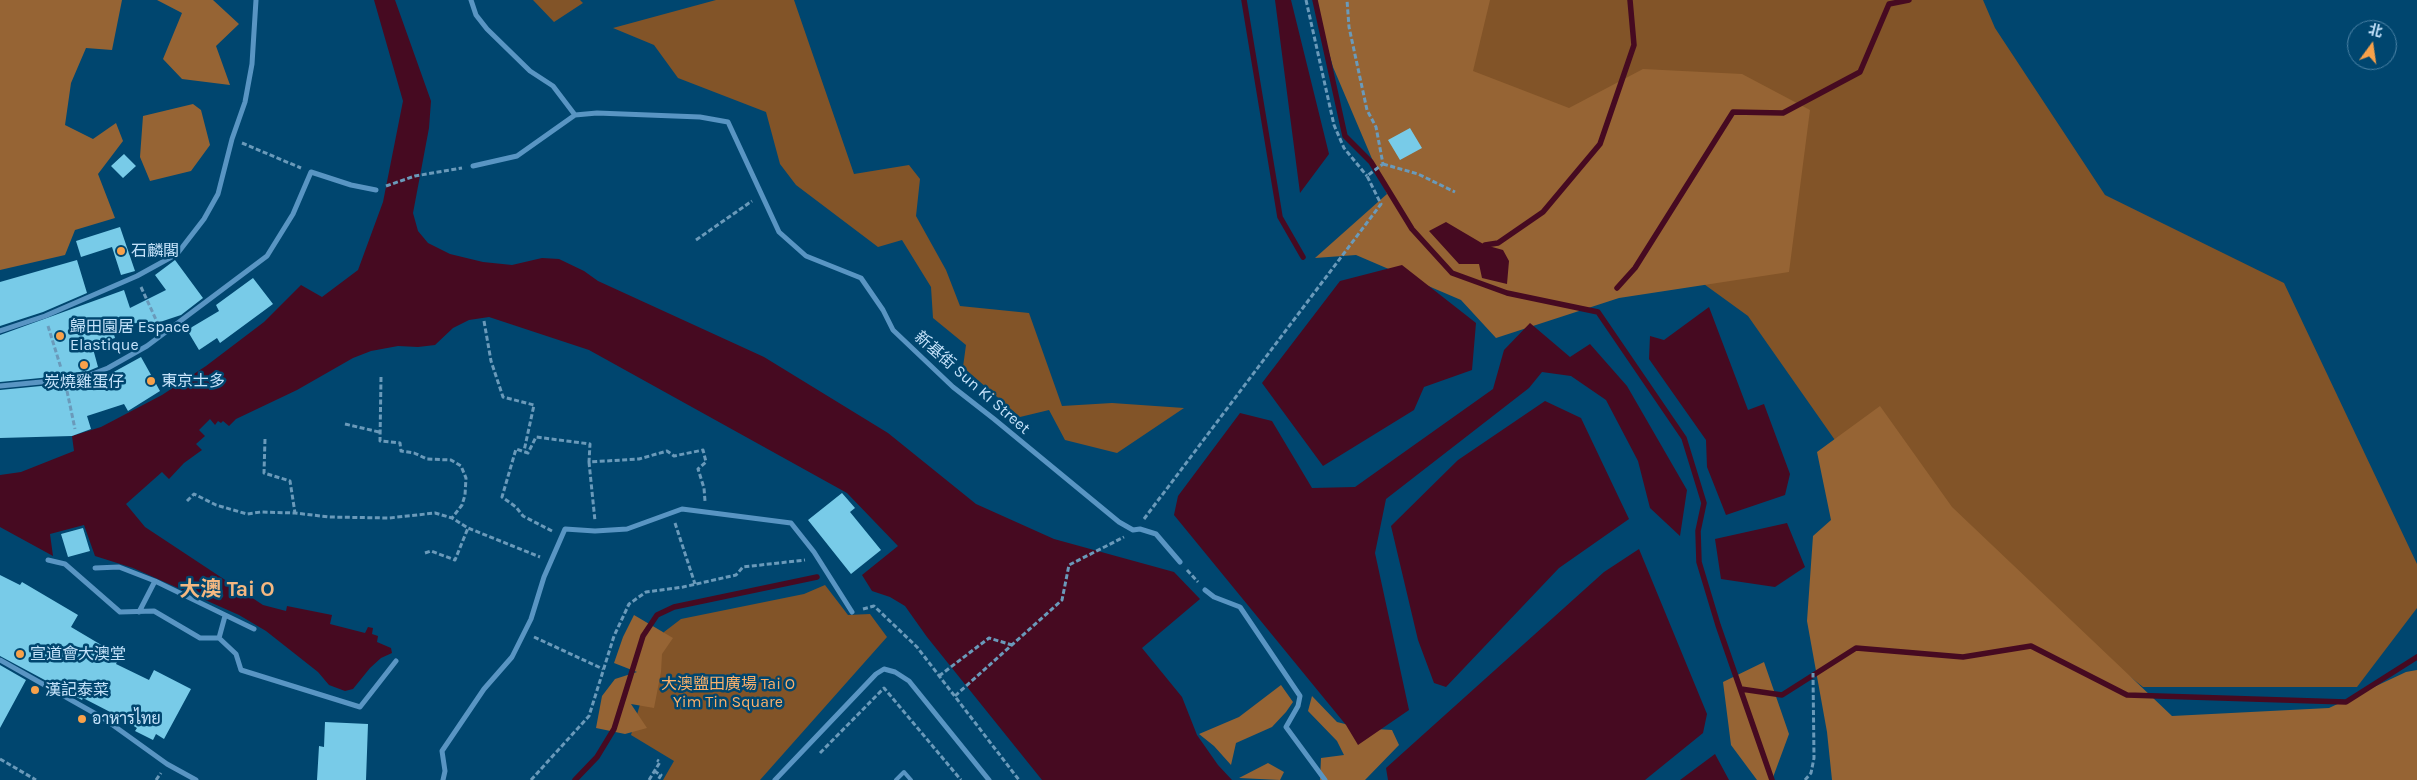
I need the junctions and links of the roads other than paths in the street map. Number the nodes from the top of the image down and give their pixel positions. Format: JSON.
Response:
{"nodes":[{"id":1,"x":256,"y":0,"type":"edge"},
{"id":2,"x":471,"y":0,"type":"edge"},
{"id":3,"x":574,"y":115,"type":"junction"},
{"id":4,"x":473,"y":166,"type":"road end"},
{"id":5,"x":376,"y":190,"type":"road end"},
{"id":6,"x":0,"y":331,"type":"edge"},
{"id":7,"x":0,"y":386,"type":"edge"},
{"id":8,"x":48,"y":560,"type":"dead end"},
{"id":9,"x":1180,"y":562,"type":"road end"},
{"id":10,"x":95,"y":568,"type":"dead end"},
{"id":11,"x":155,"y":581,"type":"junction"},
{"id":12,"x":1205,"y":590,"type":"road end"},
{"id":13,"x":139,"y":612,"type":"junction"},
{"id":14,"x":852,"y":612,"type":"road end"},
{"id":15,"x":225,"y":616,"type":"junction"},
{"id":16,"x":254,"y":629,"type":"dead end"},
{"id":17,"x":218,"y":638,"type":"junction"},
{"id":18,"x":0,"y":660,"type":"edge"},
{"id":19,"x":396,"y":660,"type":"dead end"},
{"id":20,"x":196,"y":780,"type":"edge"},
{"id":21,"x":443,"y":780,"type":"edge"},
{"id":22,"x":776,"y":780,"type":"edge"},
{"id":23,"x":896,"y":780,"type":"edge"},
{"id":24,"x":911,"y":780,"type":"edge"},
{"id":25,"x":989,"y":780,"type":"edge"},
{"id":26,"x":1325,"y":780,"type":"edge"}],
"edges":[{"from":1,"to":6,"type":"street"},
{"from":2,"to":3,"type":"street"},
{"from":3,"to":4,"type":"street"},
{"from":3,"to":9,"type":"street","name":"新基街 Sun Ki Street"},
{"from":5,"to":7,"type":"street"},
{"from":8,"to":13,"type":"street"},
{"from":10,"to":11,"type":"street"},
{"from":11,"to":13,"type":"street"},
{"from":11,"to":15,"type":"street"},
{"from":12,"to":26,"type":"street"},
{"from":13,"to":17,"type":"street"},
{"from":14,"to":21,"type":"street"},
{"from":15,"to":16,"type":"street"},
{"from":15,"to":17,"type":"street"},
{"from":17,"to":19,"type":"street"},
{"from":18,"to":20,"type":"street"},
{"from":22,"to":25,"type":"street"},
{"from":23,"to":24,"type":"lane"}]}
